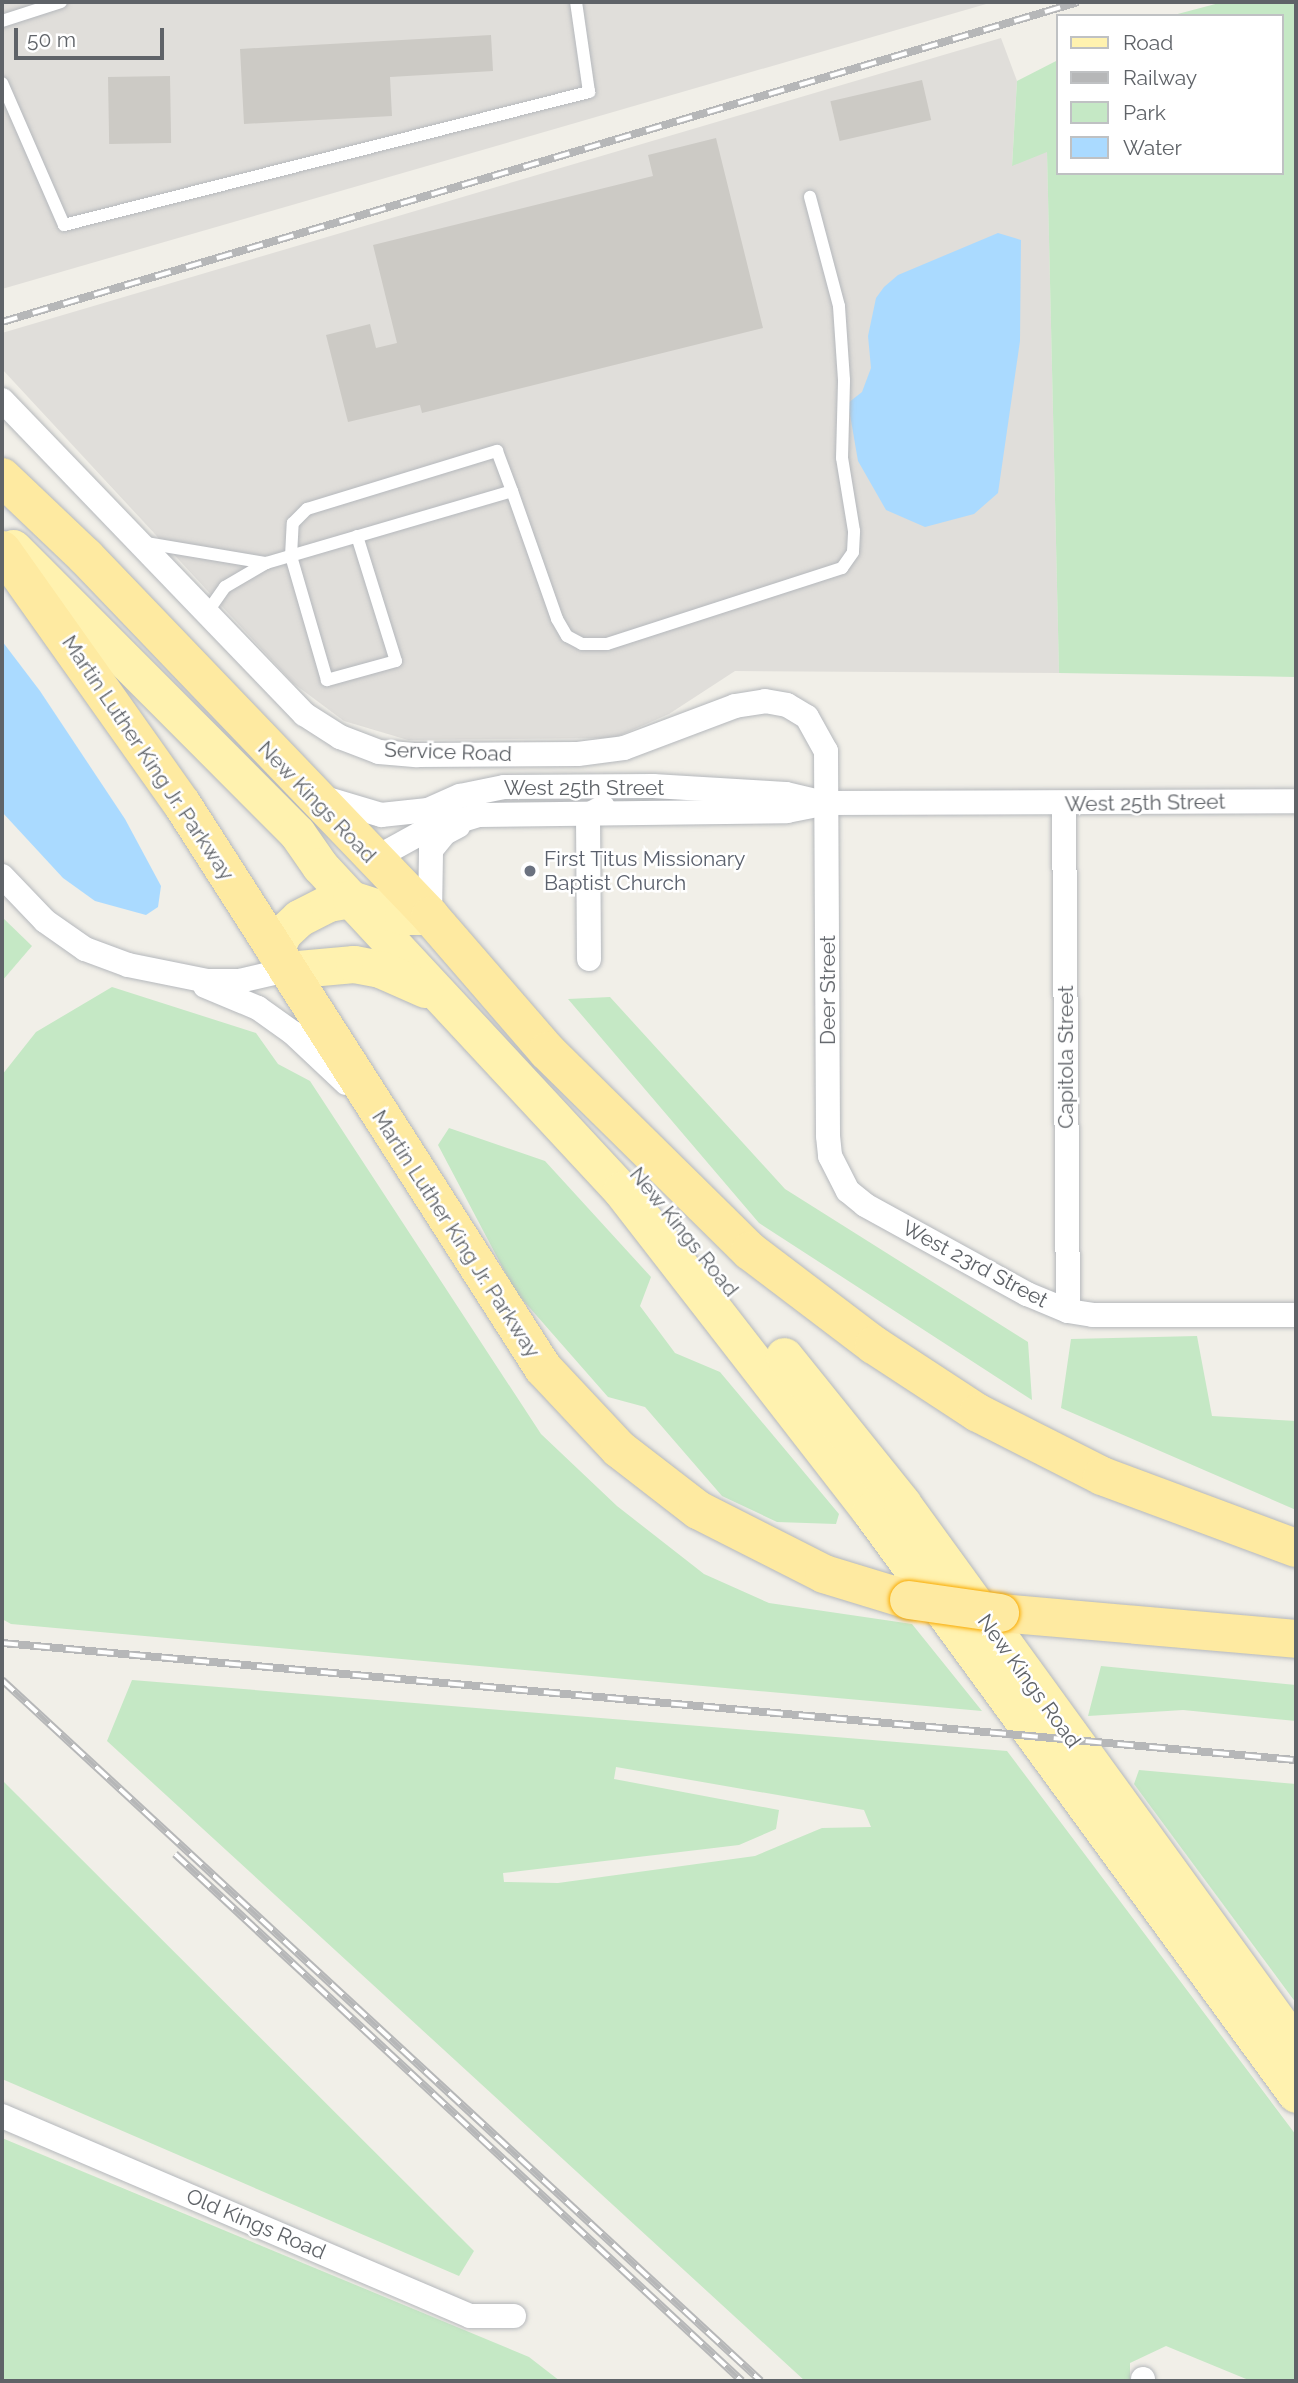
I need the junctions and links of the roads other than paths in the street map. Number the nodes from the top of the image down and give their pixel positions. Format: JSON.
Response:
{"nodes":[{"id":1,"x":61,"y":2,"type":"edge"},
{"id":2,"x":576,"y":2,"type":"edge"},
{"id":3,"x":2,"y":21,"type":"edge"},
{"id":4,"x":2,"y":83,"type":"edge"},
{"id":5,"x":810,"y":197,"type":"dead end"},
{"id":6,"x":2,"y":400,"type":"edge"},
{"id":7,"x":2,"y":477,"type":"edge"},
{"id":8,"x":512,"y":491,"type":"junction"},
{"id":9,"x":357,"y":536,"type":"junction"},
{"id":10,"x":2,"y":537,"type":"edge"},
{"id":11,"x":136,"y":539,"type":"junction"},
{"id":12,"x":2,"y":550,"type":"edge"},
{"id":13,"x":291,"y":556,"type":"junction"},
{"id":14,"x":266,"y":563,"type":"junction"},
{"id":15,"x":206,"y":614,"type":"junction"},
{"id":16,"x":653,"y":786,"type":"junction"},
{"id":17,"x":307,"y":792,"type":"junction"},
{"id":18,"x":1296,"y":801,"type":"edge"},
{"id":19,"x":827,"y":803,"type":"junction"},
{"id":20,"x":1064,"y":804,"type":"junction"},
{"id":21,"x":479,"y":815,"type":"junction"},
{"id":22,"x":588,"y":815,"type":"junction"},
{"id":23,"x":298,"y":833,"type":"junction"},
{"id":24,"x":372,"y":860,"type":"junction"},
{"id":25,"x":2,"y":876,"type":"edge"},
{"id":26,"x":351,"y":899,"type":"junction"},
{"id":27,"x":430,"y":916,"type":"junction"},
{"id":28,"x":589,"y":958,"type":"dead end"},
{"id":29,"x":281,"y":960,"type":"junction"},
{"id":30,"x":171,"y":976,"type":"junction"},
{"id":31,"x":448,"y":1002,"type":"junction"},
{"id":32,"x":547,"y":1051,"type":"junction"},
{"id":33,"x":387,"y":1128,"type":"junction"},
{"id":34,"x":837,"y":1175,"type":"joint"},
{"id":35,"x":1068,"y":1311,"type":"junction"},
{"id":36,"x":1296,"y":1315,"type":"edge"},
{"id":37,"x":774,"y":1363,"type":"junction"},
{"id":38,"x":1296,"y":1548,"type":"edge"},
{"id":39,"x":1296,"y":1639,"type":"edge"},
{"id":40,"x":1124,"y":1836,"type":"junction"},
{"id":41,"x":1296,"y":2046,"type":"edge"},
{"id":42,"x":1296,"y":2094,"type":"edge"},
{"id":43,"x":2,"y":2116,"type":"edge"},
{"id":44,"x":514,"y":2316,"type":"dead end"}],
"edges":[{"from":1,"to":3,"type":"lane"},
{"from":2,"to":4,"type":"lane"},
{"from":5,"to":8,"type":"lane"},
{"from":6,"to":11,"type":"street","name":"Service Road"},
{"from":7,"to":17,"type":"highway","name":"New Kings Road"},
{"from":8,"to":9,"type":"lane"},
{"from":8,"to":13,"type":"lane"},
{"from":9,"to":13,"type":"lane"},
{"from":9,"to":13,"type":"lane"},
{"from":10,"to":23,"type":"main road","name":"New Kings Road"},
{"from":11,"to":14,"type":"lane"},
{"from":11,"to":15,"type":"street","name":"Service Road"},
{"from":12,"to":29,"type":"highway","name":"Martin Luther King Jr. Parkway"},
{"from":13,"to":14,"type":"lane"},
{"from":14,"to":15,"type":"lane"},
{"from":15,"to":19,"type":"street","name":"Service Road"},
{"from":16,"to":17,"type":"street","name":"West 25th Street"},
{"from":16,"to":19,"type":"street","name":"West 25th Street"},
{"from":16,"to":22,"type":"street"},
{"from":17,"to":24,"type":"highway","name":"New Kings Road"},
{"from":18,"to":20,"type":"street","name":"West 25th Street"},
{"from":19,"to":20,"type":"street","name":"West 25th Street"},
{"from":19,"to":22,"type":"street","name":"West 25th Street"},
{"from":19,"to":34,"type":"street","name":"Deer Street"},
{"from":20,"to":35,"type":"street","name":"Capitola Street"},
{"from":21,"to":22,"type":"street","name":"West 25th Street"},
{"from":21,"to":24,"type":"street","name":"West 25th Street"},
{"from":21,"to":27,"type":"street"},
{"from":22,"to":28,"type":"street"},
{"from":23,"to":24,"type":"main road"},
{"from":23,"to":26,"type":"main road","name":"New Kings Road"},
{"from":24,"to":27,"type":"highway","name":"New Kings Road"},
{"from":25,"to":30,"type":"street"},
{"from":26,"to":27,"type":"main road"},
{"from":26,"to":29,"type":"main road"},
{"from":26,"to":31,"type":"main road","name":"New Kings Road"},
{"from":27,"to":32,"type":"highway","name":"New Kings Road"},
{"from":29,"to":30,"type":"street"},
{"from":29,"to":31,"type":"main road"},
{"from":29,"to":33,"type":"highway","name":"Martin Luther King Jr. Parkway"},
{"from":30,"to":33,"type":"street"},
{"from":31,"to":37,"type":"main road","name":"New Kings Road"},
{"from":32,"to":37,"type":"main road","name":"New Kings Road"},
{"from":32,"to":38,"type":"highway"},
{"from":33,"to":39,"type":"highway","name":"Martin Luther King Jr. Parkway","bridge":true},
{"from":34,"to":35,"type":"street","name":"West 23rd Street"},
{"from":35,"to":36,"type":"street","name":"West 23rd Street"},
{"from":37,"to":40,"type":"main road","name":"New Kings Road"},
{"from":40,"to":41,"type":"main road","name":"New Kings Road"},
{"from":40,"to":42,"type":"main road","name":"New Kings Road"},
{"from":43,"to":44,"type":"street","name":"Old Kings Road"}]}
